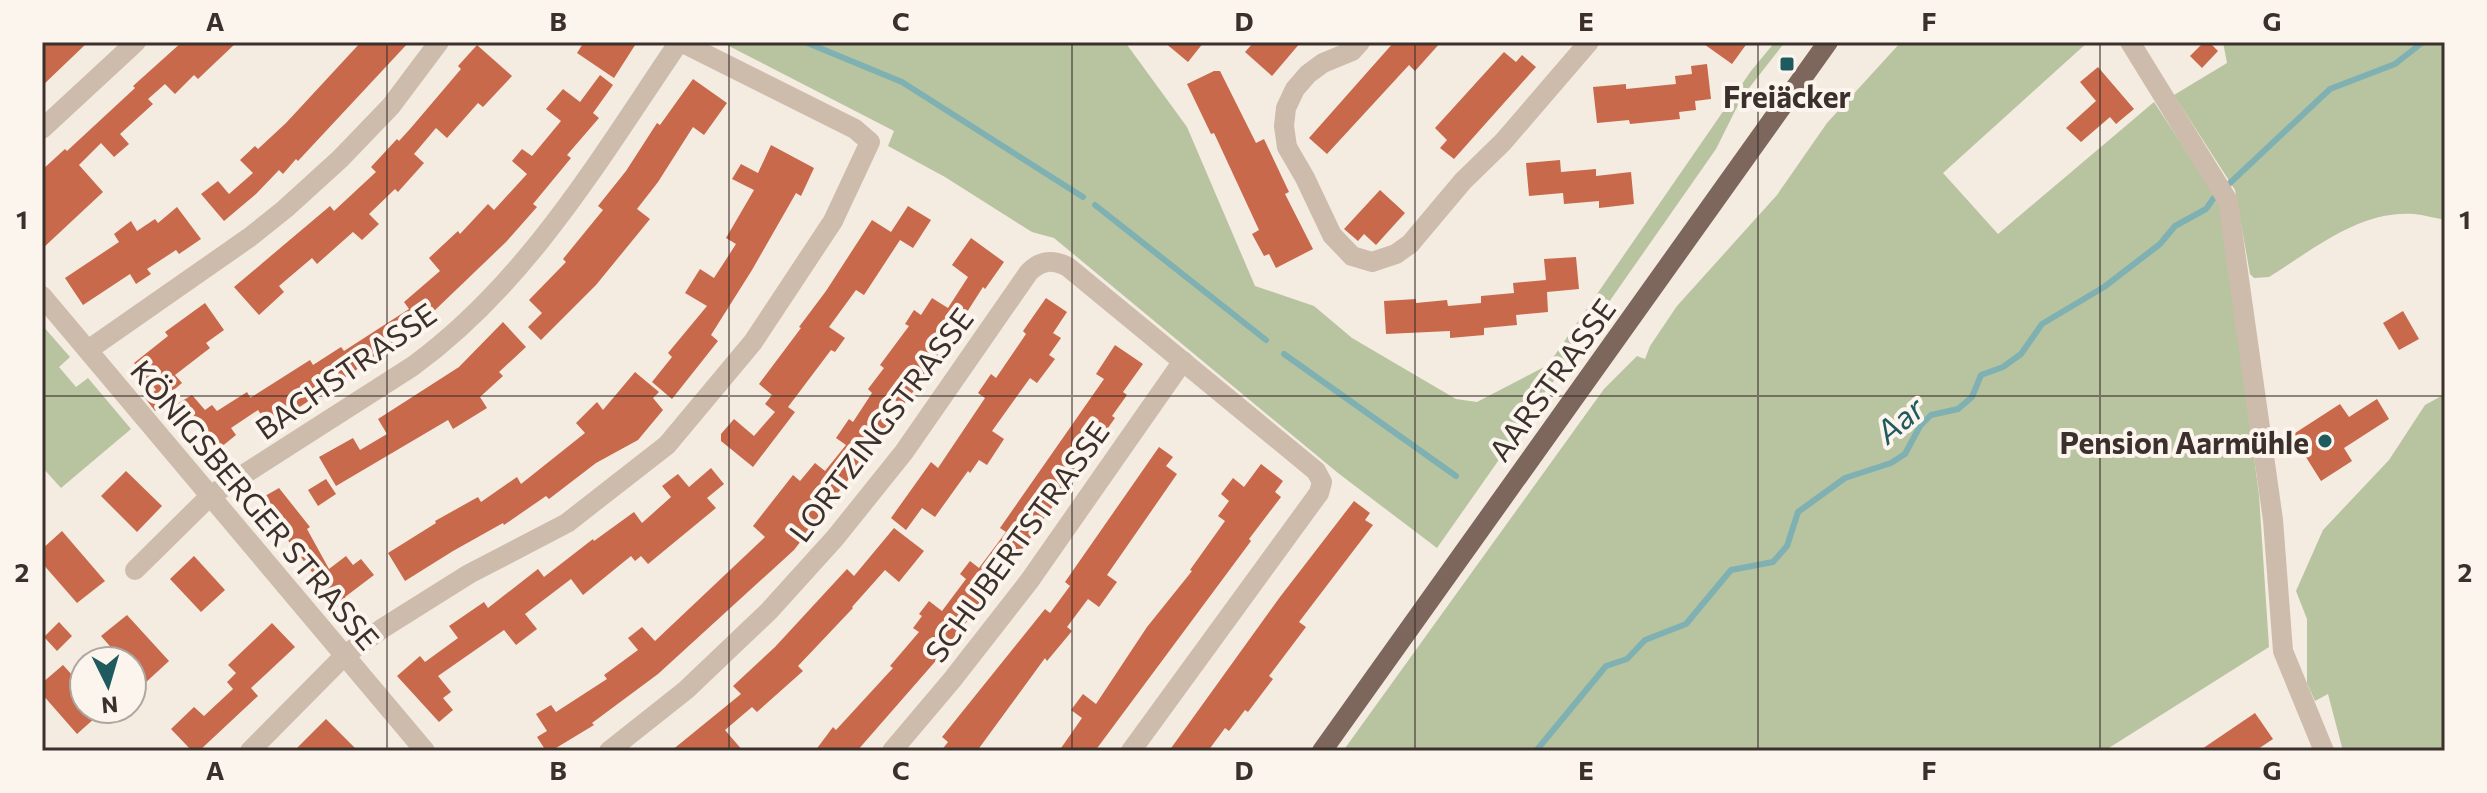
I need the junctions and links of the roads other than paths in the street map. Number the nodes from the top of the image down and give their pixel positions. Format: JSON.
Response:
{"nodes":[{"id":1,"x":136,"y":42,"type":"edge"},
{"id":2,"x":439,"y":42,"type":"edge"},
{"id":3,"x":680,"y":42,"type":"edge"},
{"id":4,"x":1360,"y":42,"type":"edge"},
{"id":5,"x":1589,"y":42,"type":"edge"},
{"id":6,"x":1828,"y":42,"type":"edge"},
{"id":7,"x":2130,"y":42,"type":"edge"},
{"id":8,"x":42,"y":129,"type":"edge"},
{"id":9,"x":42,"y":296,"type":"edge"},
{"id":10,"x":88,"y":350,"type":"junction"},
{"id":11,"x":1183,"y":361,"type":"junction"},
{"id":12,"x":210,"y":496,"type":"junction"},
{"id":13,"x":135,"y":570,"type":"dead end"},
{"id":14,"x":345,"y":655,"type":"junction"},
{"id":15,"x":250,"y":751,"type":"edge"},
{"id":16,"x":425,"y":751,"type":"edge"},
{"id":17,"x":609,"y":751,"type":"edge"},
{"id":18,"x":892,"y":751,"type":"edge"},
{"id":19,"x":1131,"y":751,"type":"edge"},
{"id":20,"x":1322,"y":751,"type":"edge"},
{"id":21,"x":2324,"y":751,"type":"edge"}],
"edges":[{"from":1,"to":8,"type":"street"},
{"from":2,"to":10,"type":"street"},
{"from":3,"to":12,"type":"street","name":"BACHSTRASSE"},
{"from":3,"to":14,"type":"street"},
{"from":4,"to":5,"type":"street"},
{"from":6,"to":20,"type":"main road","name":"AARSTRASSE"},
{"from":7,"to":21,"type":"street"},
{"from":9,"to":10,"type":"street","name":"KÖNIGSBERGER STRASSE"},
{"from":10,"to":12,"type":"street","name":"KÖNIGSBERGER STRASSE"},
{"from":11,"to":17,"type":"street","name":"LORTZINGSTRASSE"},
{"from":11,"to":18,"type":"street","name":"SCHUBERTSTRASSE"},
{"from":11,"to":19,"type":"street"},
{"from":12,"to":13,"type":"street","name":"BACHSTRASSE"},
{"from":12,"to":14,"type":"street","name":"KÖNIGSBERGER STRASSE"},
{"from":14,"to":15,"type":"street"},
{"from":14,"to":16,"type":"street","name":"KÖNIGSBERGER STRASSE"}]}
